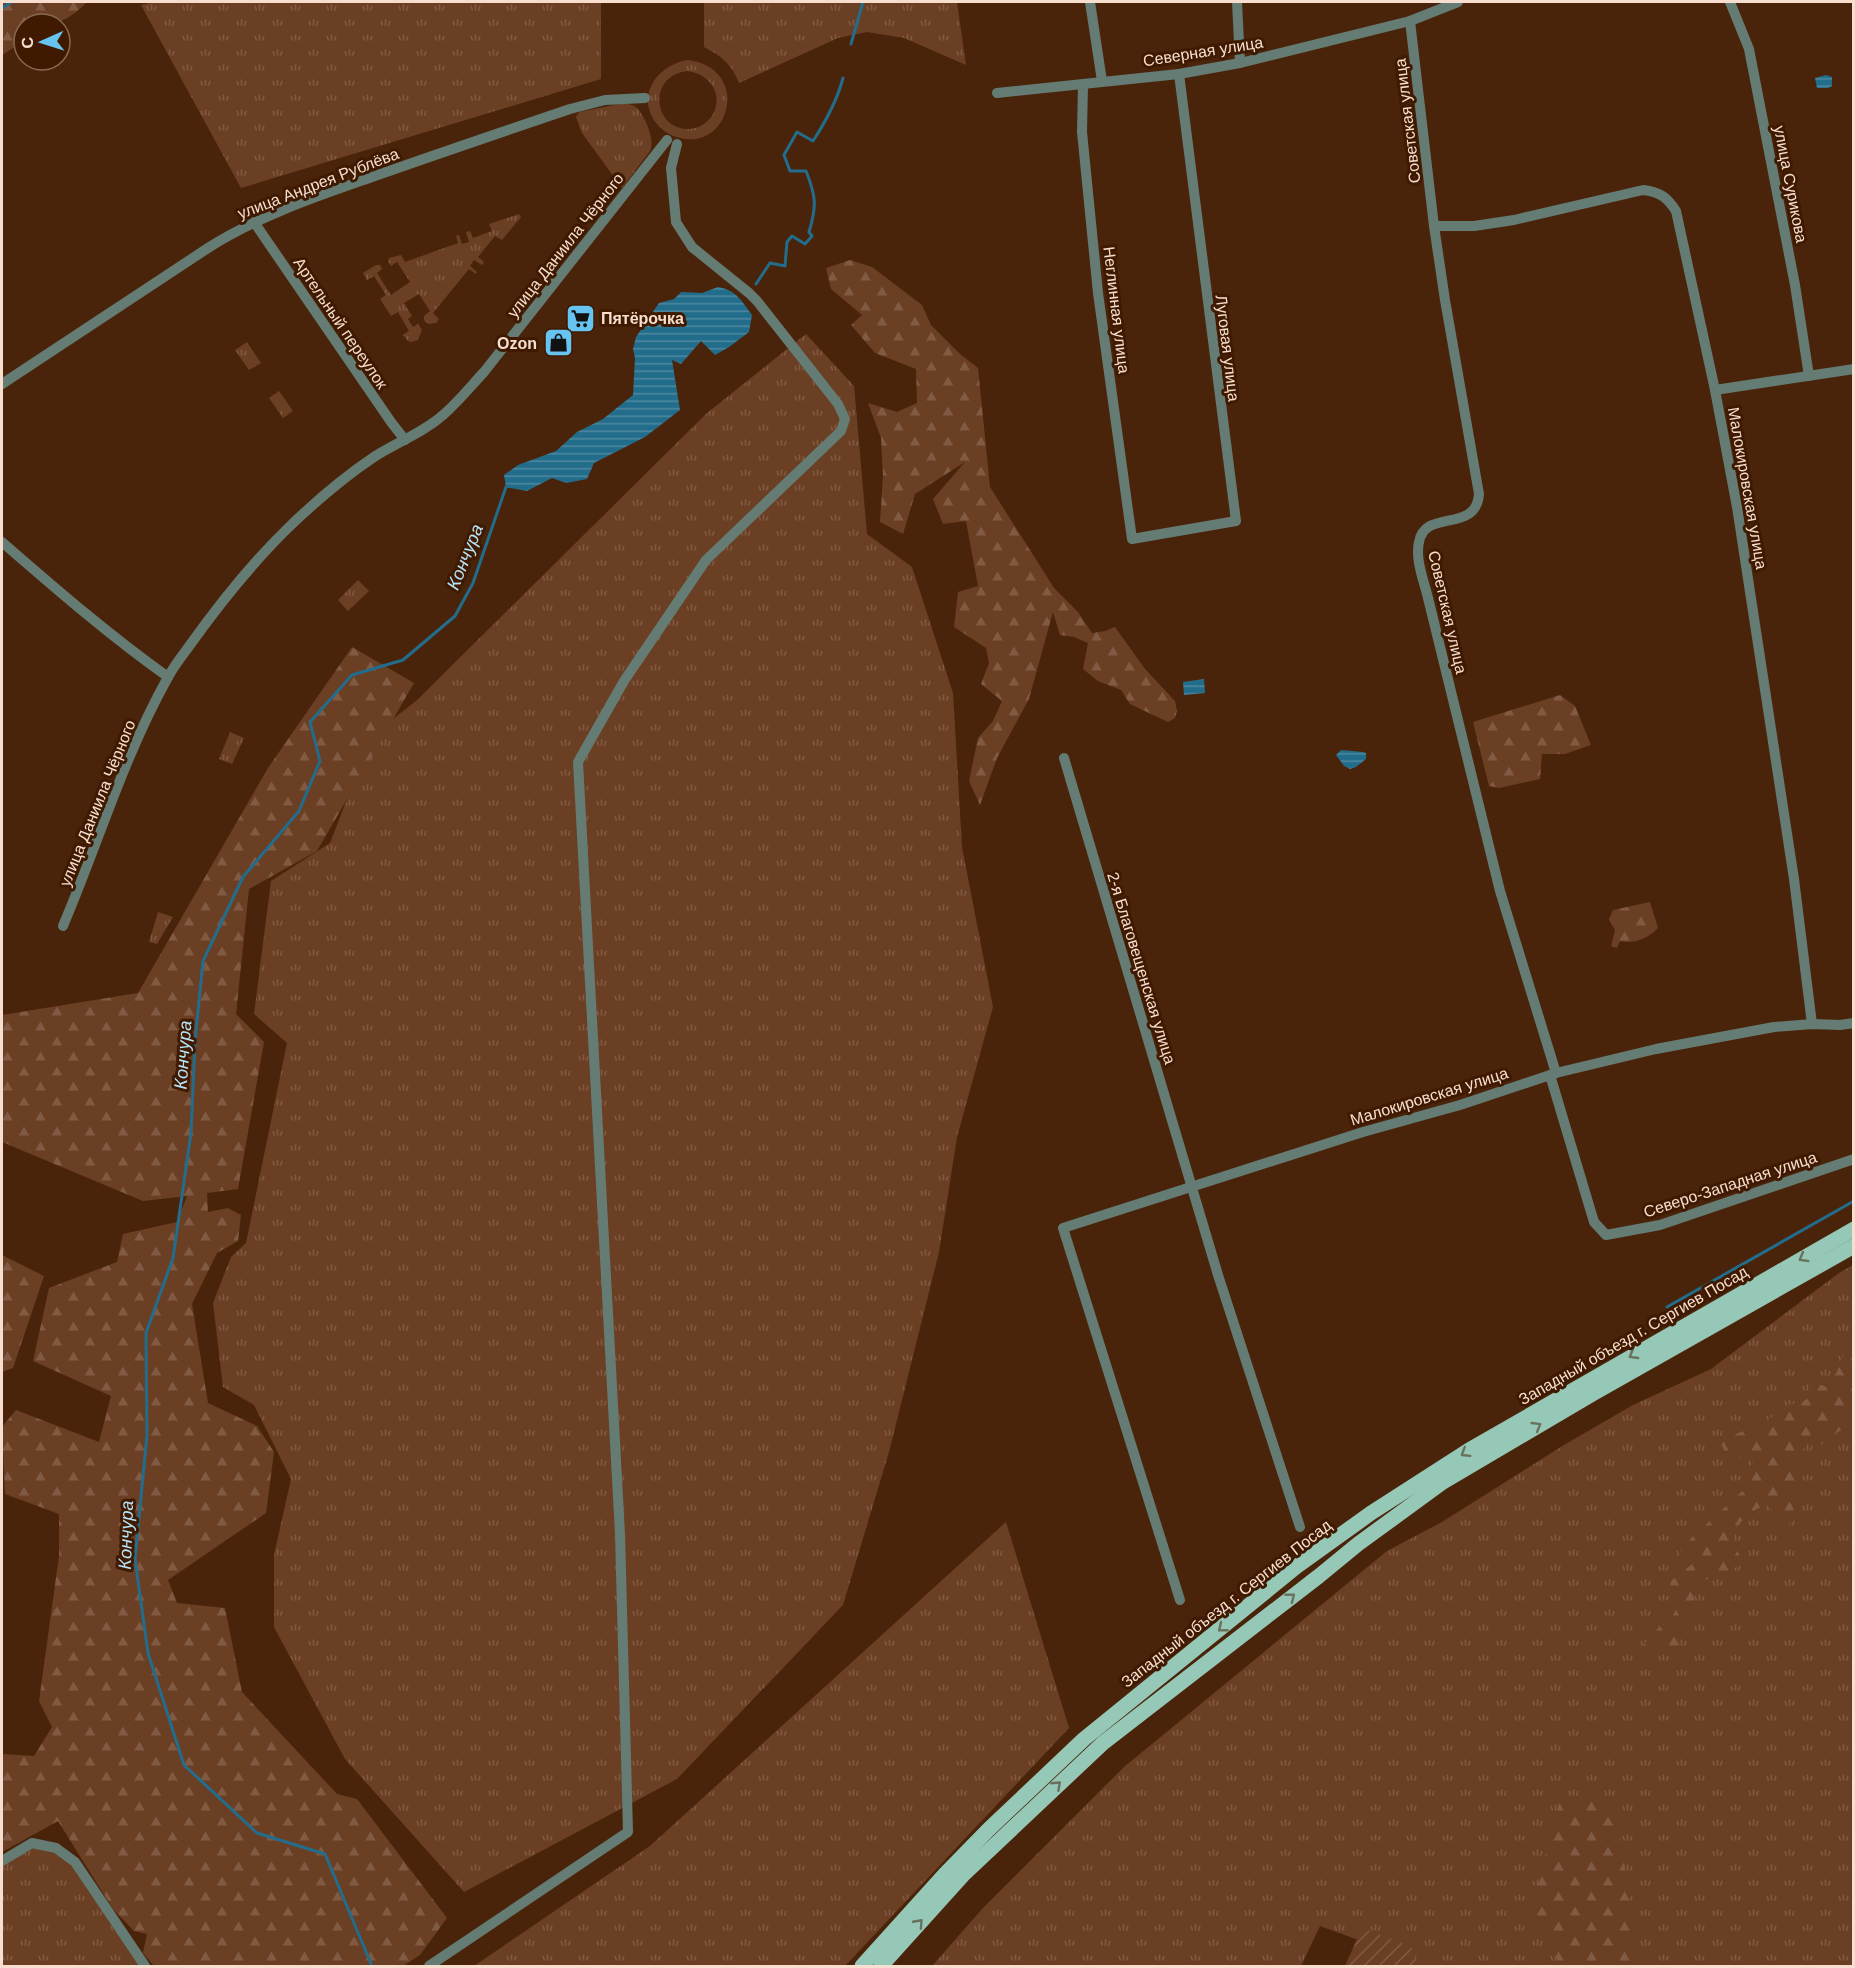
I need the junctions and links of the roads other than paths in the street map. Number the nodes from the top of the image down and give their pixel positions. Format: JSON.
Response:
{"nodes":[{"id":1,"x":1090,"y":2,"type":"edge"},
{"id":2,"x":1237,"y":2,"type":"edge"},
{"id":3,"x":1458,"y":2,"type":"edge"},
{"id":4,"x":1730,"y":2,"type":"edge"},
{"id":5,"x":1410,"y":21,"type":"junction"},
{"id":6,"x":1240,"y":63,"type":"junction"},
{"id":7,"x":1179,"y":74,"type":"junction"},
{"id":8,"x":1102,"y":81,"type":"junction"},
{"id":9,"x":1083,"y":85,"type":"junction"},
{"id":10,"x":997,"y":93,"type":"dead end"},
{"id":11,"x":645,"y":98,"type":"dead end"},
{"id":12,"x":254,"y":222,"type":"junction"},
{"id":13,"x":1434,"y":226,"type":"junction"},
{"id":14,"x":1854,"y":369,"type":"edge"},
{"id":15,"x":1809,"y":376,"type":"junction"},
{"id":16,"x":2,"y":384,"type":"edge"},
{"id":17,"x":1715,"y":390,"type":"junction"},
{"id":18,"x":405,"y":440,"type":"junction"},
{"id":19,"x":1132,"y":539,"type":"joint"},
{"id":20,"x":2,"y":542,"type":"edge"},
{"id":21,"x":168,"y":677,"type":"junction"},
{"id":22,"x":1064,"y":758,"type":"dead end"},
{"id":23,"x":63,"y":926,"type":"dead end"},
{"id":24,"x":1854,"y":1023,"type":"edge"},
{"id":25,"x":1812,"y":1024,"type":"junction"},
{"id":26,"x":1553,"y":1074,"type":"junction"},
{"id":27,"x":1854,"y":1158,"type":"edge"},
{"id":28,"x":1193,"y":1187,"type":"junction"},
{"id":29,"x":1854,"y":1229,"type":"edge"},
{"id":30,"x":1854,"y":1246,"type":"edge"},
{"id":31,"x":1300,"y":1527,"type":"dead end"},
{"id":32,"x":1180,"y":1600,"type":"dead end"},
{"id":33,"x":2,"y":1861,"type":"edge"},
{"id":34,"x":145,"y":1966,"type":"edge"},
{"id":35,"x":429,"y":1966,"type":"edge"},
{"id":36,"x":862,"y":1966,"type":"edge"},
{"id":37,"x":881,"y":1966,"type":"edge"}],
"edges":[{"from":1,"to":8,"type":"street"},
{"from":2,"to":6,"type":"street"},
{"from":3,"to":5,"type":"street"},
{"from":4,"to":15,"type":"street","name":"улица Сурикова"},
{"from":5,"to":6,"type":"street","name":"Северная улица"},
{"from":5,"to":13,"type":"street","name":"Советская улица"},
{"from":6,"to":7,"type":"street","name":"Северная улица"},
{"from":7,"to":8,"type":"street","name":"Северная улица"},
{"from":7,"to":19,"type":"street","name":"Луговая улица"},
{"from":8,"to":9,"type":"street","name":"Северная улица"},
{"from":9,"to":10,"type":"street","name":"Северная улица"},
{"from":9,"to":19,"type":"street","name":"Неглинная улица"},
{"from":11,"to":12,"type":"street","name":"улица Андрея Рублёва"},
{"from":12,"to":16,"type":"street","name":"улица Андрея Рублёва"},
{"from":12,"to":18,"type":"street","name":"Артельный переулок"},
{"from":13,"to":17,"type":"street","name":"Малокировская улица"},
{"from":13,"to":26,"type":"street","name":"Советская улица"},
{"from":14,"to":15,"type":"street"},
{"from":15,"to":17,"type":"street"},
{"from":17,"to":25,"type":"street","name":"Малокировская улица"},
{"from":18,"to":21,"type":"street","name":"улица Даниила Чёрного"},
{"from":18,"to":35,"type":"street","name":"улица Даниила Чёрного"},
{"from":20,"to":21,"type":"street"},
{"from":21,"to":23,"type":"street","name":"улица Даниила Чёрного"},
{"from":22,"to":28,"type":"street","name":"2-я Благовещенская улица"},
{"from":24,"to":25,"type":"street","name":"Малокировская улица"},
{"from":25,"to":26,"type":"street","name":"Малокировская улица"},
{"from":26,"to":27,"type":"street","name":"Северо-Западная улица"},
{"from":26,"to":28,"type":"street","name":"Малокировская улица"},
{"from":28,"to":31,"type":"street","name":"2-я Благовещенская улица"},
{"from":28,"to":32,"type":"street","name":"Малокировская улица"},
{"from":29,"to":36,"type":"main road","name":"Западный объезд г. Сергиев Посад","one_way":true},
{"from":37,"to":30,"type":"main road","name":"Западный объезд г. Сергиев Посад","one_way":true},
{"from":33,"to":34,"type":"street"}]}
